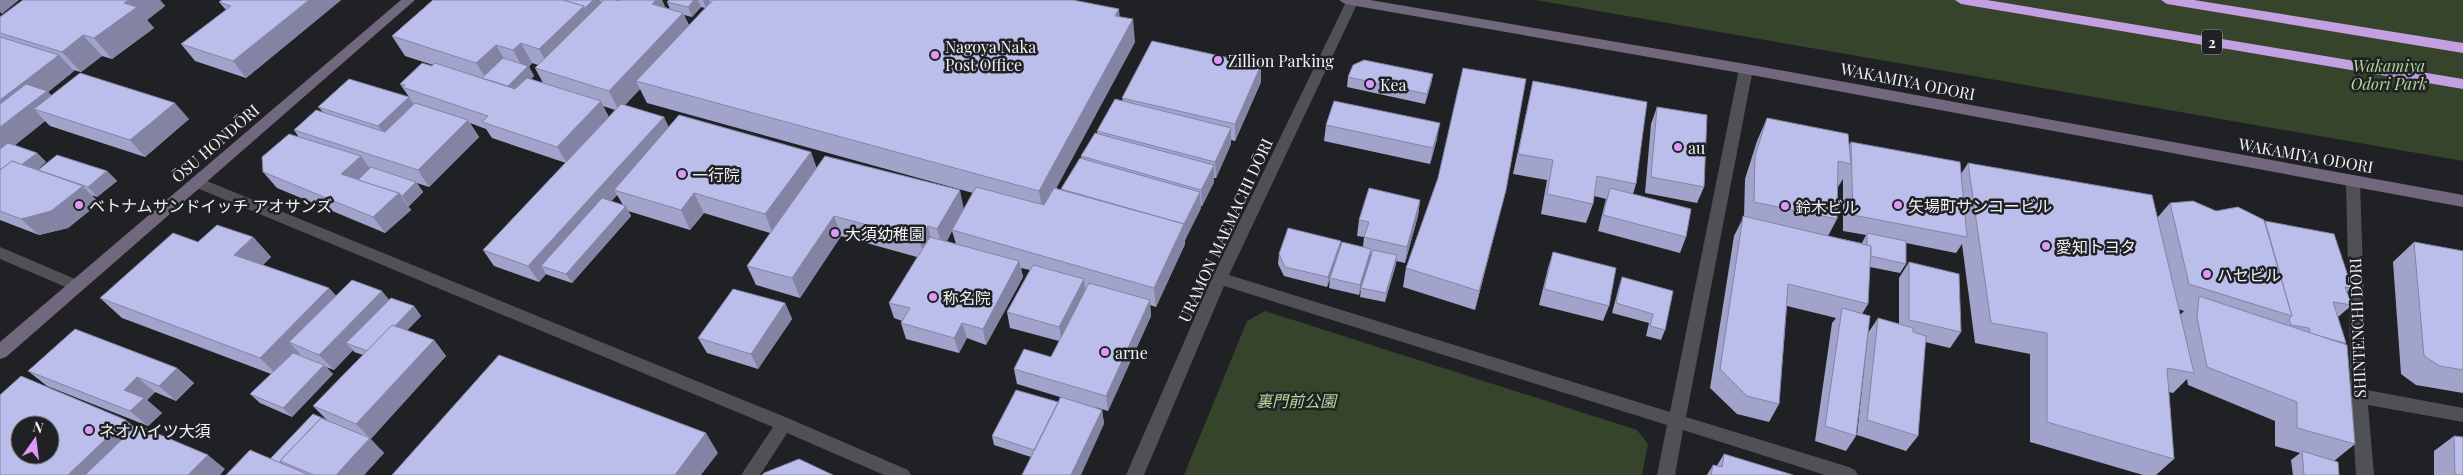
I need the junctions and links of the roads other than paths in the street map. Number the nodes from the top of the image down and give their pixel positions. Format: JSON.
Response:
{"nodes":[{"id":1,"x":409,"y":0,"type":"edge"},
{"id":2,"x":1350,"y":0,"type":"edge"},
{"id":3,"x":1961,"y":0,"type":"edge"},
{"id":4,"x":2168,"y":0,"type":"edge"},
{"id":5,"x":2463,"y":48,"type":"edge"},
{"id":6,"x":1746,"y":69,"type":"junction"},
{"id":7,"x":2463,"y":84,"type":"edge"},
{"id":8,"x":197,"y":182,"type":"junction"},
{"id":9,"x":2353,"y":182,"type":"junction"},
{"id":10,"x":2463,"y":201,"type":"edge"},
{"id":11,"x":0,"y":253,"type":"edge"},
{"id":12,"x":1220,"y":278,"type":"junction"},
{"id":13,"x":75,"y":285,"type":"junction"},
{"id":14,"x":0,"y":352,"type":"edge"},
{"id":15,"x":2359,"y":396,"type":"junction"},
{"id":16,"x":2463,"y":415,"type":"edge"},
{"id":17,"x":1676,"y":420,"type":"junction"},
{"id":18,"x":784,"y":424,"type":"junction"},
{"id":19,"x":750,"y":475,"type":"edge"},
{"id":20,"x":902,"y":475,"type":"edge"},
{"id":21,"x":1135,"y":475,"type":"edge"},
{"id":22,"x":1666,"y":475,"type":"edge"},
{"id":23,"x":1849,"y":475,"type":"edge"},
{"id":24,"x":2365,"y":475,"type":"edge"}],
"edges":[{"from":1,"to":8,"type":"street","name":"ŌSU HONDŌRI"},
{"from":2,"to":6,"type":"street","name":"WAKAMIYA ODORI"},
{"from":2,"to":12,"type":"street","name":"URAMON MAEMACHI DŌRI"},
{"from":3,"to":7,"type":"highway","number":"2"},
{"from":4,"to":5,"type":"highway","number":"2"},
{"from":6,"to":9,"type":"street","name":"WAKAMIYA ODORI"},
{"from":6,"to":17,"type":"street"},
{"from":8,"to":13,"type":"street","name":"ŌSU HONDŌRI"},
{"from":8,"to":18,"type":"street"},
{"from":9,"to":10,"type":"street","name":"WAKAMIYA ODORI"},
{"from":9,"to":15,"type":"street","name":"SHINTENCHI DŌRI"},
{"from":11,"to":13,"type":"street"},
{"from":12,"to":17,"type":"street"},
{"from":12,"to":21,"type":"street","name":"URAMON MAEMACHI DŌRI"},
{"from":13,"to":14,"type":"street","name":"ŌSU HONDŌRI"},
{"from":15,"to":16,"type":"street"},
{"from":15,"to":24,"type":"street","name":"SHINTENCHI DŌRI"},
{"from":17,"to":22,"type":"street"},
{"from":17,"to":23,"type":"street"},
{"from":18,"to":19,"type":"street"},
{"from":18,"to":20,"type":"street"}]}
